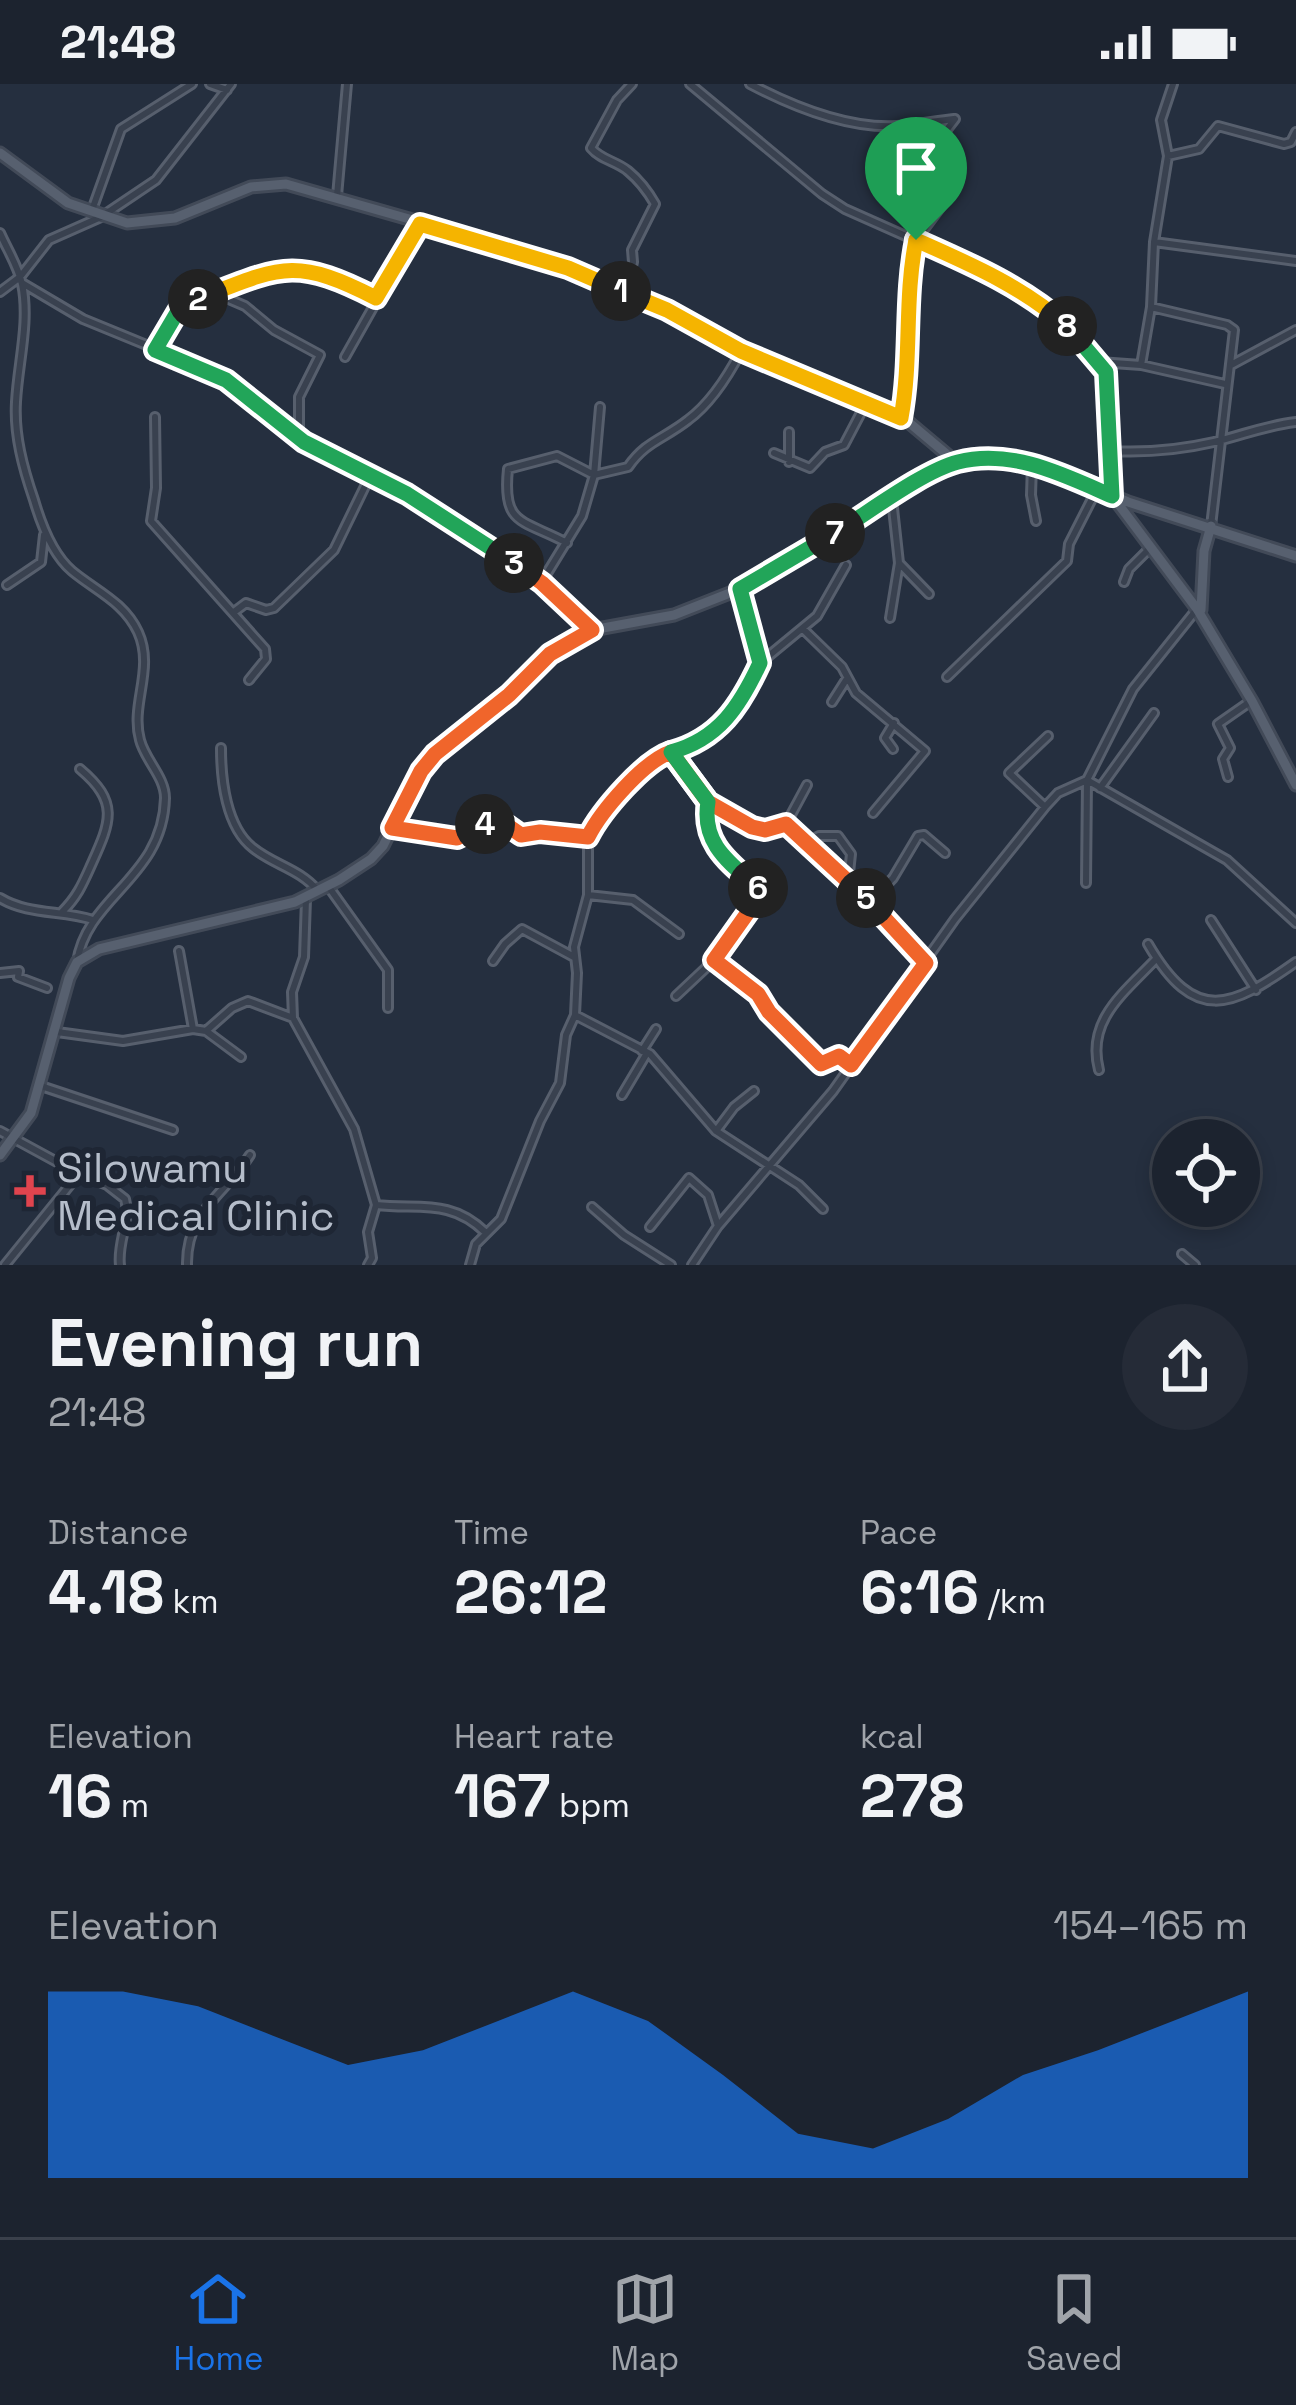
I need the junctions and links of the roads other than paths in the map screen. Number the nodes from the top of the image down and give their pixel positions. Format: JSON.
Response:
{"nodes":[{"id":1,"x":192,"y":84,"type":"edge"},
{"id":2,"x":210,"y":84,"type":"edge"},
{"id":3,"x":347,"y":84,"type":"edge"},
{"id":4,"x":632,"y":84,"type":"edge"},
{"id":5,"x":690,"y":84,"type":"edge"},
{"id":6,"x":750,"y":84,"type":"edge"},
{"id":7,"x":1173,"y":84,"type":"edge"},
{"id":8,"x":229,"y":87,"type":"edge"},
{"id":9,"x":1296,"y":132,"type":"edge"},
{"id":10,"x":0,"y":153,"type":"edge"},
{"id":11,"x":1168,"y":156,"type":"junction"},
{"id":12,"x":337,"y":196,"type":"junction"},
{"id":13,"x":96,"y":215,"type":"junction"},
{"id":14,"x":420,"y":224,"type":"junction"},
{"id":15,"x":0,"y":233,"type":"edge"},
{"id":16,"x":916,"y":240,"type":"junction"},
{"id":17,"x":1154,"y":242,"type":"junction"},
{"id":18,"x":1296,"y":261,"type":"edge"},
{"id":19,"x":21,"y":280,"type":"junction"},
{"id":20,"x":0,"y":292,"type":"edge"},
{"id":21,"x":214,"y":292,"type":"junction"},
{"id":22,"x":626,"y":293,"type":"junction"},
{"id":23,"x":376,"y":298,"type":"junction"},
{"id":24,"x":1151,"y":307,"type":"junction"},
{"id":25,"x":1296,"y":330,"type":"edge"},
{"id":26,"x":155,"y":350,"type":"junction"},
{"id":27,"x":741,"y":351,"type":"junction"},
{"id":28,"x":345,"y":357,"type":"dead end"},
{"id":29,"x":1099,"y":362,"type":"junction"},
{"id":30,"x":1141,"y":365,"type":"junction"},
{"id":31,"x":1230,"y":365,"type":"junction"},
{"id":32,"x":1226,"y":385,"type":"junction"},
{"id":33,"x":866,"y":404,"type":"junction"},
{"id":34,"x":600,"y":407,"type":"dead end"},
{"id":35,"x":155,"y":417,"type":"dead end"},
{"id":36,"x":901,"y":418,"type":"junction"},
{"id":37,"x":1296,"y":422,"type":"edge"},
{"id":38,"x":789,"y":432,"type":"dead end"},
{"id":39,"x":299,"y":439,"type":"junction"},
{"id":40,"x":1221,"y":441,"type":"junction"},
{"id":41,"x":1111,"y":451,"type":"junction"},
{"id":42,"x":774,"y":453,"type":"dead end"},
{"id":43,"x":789,"y":462,"type":"junction"},
{"id":44,"x":956,"y":462,"type":"junction"},
{"id":45,"x":1033,"y":465,"type":"junction"},
{"id":46,"x":594,"y":475,"type":"junction"},
{"id":47,"x":370,"y":476,"type":"junction"},
{"id":48,"x":1096,"y":489,"type":"junction"},
{"id":49,"x":1112,"y":496,"type":"junction"},
{"id":50,"x":892,"y":499,"type":"junction"},
{"id":51,"x":1036,"y":521,"type":"dead end"},
{"id":52,"x":1211,"y":526,"type":"junction"},
{"id":53,"x":45,"y":529,"type":"junction"},
{"id":54,"x":567,"y":542,"type":"junction"},
{"id":55,"x":1153,"y":546,"type":"junction"},
{"id":56,"x":1296,"y":556,"type":"edge"},
{"id":57,"x":899,"y":562,"type":"junction"},
{"id":58,"x":847,"y":565,"type":"dead end"},
{"id":59,"x":1124,"y":582,"type":"dead end"},
{"id":60,"x":542,"y":583,"type":"junction"},
{"id":61,"x":7,"y":585,"type":"dead end"},
{"id":62,"x":740,"y":589,"type":"junction"},
{"id":63,"x":929,"y":594,"type":"dead end"},
{"id":64,"x":1197,"y":609,"type":"junction"},
{"id":65,"x":234,"y":612,"type":"junction"},
{"id":66,"x":890,"y":618,"type":"dead end"},
{"id":67,"x":1204,"y":621,"type":"junction"},
{"id":68,"x":803,"y":629,"type":"junction"},
{"id":69,"x":592,"y":630,"type":"junction"},
{"id":70,"x":760,"y":663,"type":"junction"},
{"id":71,"x":947,"y":677,"type":"dead end"},
{"id":72,"x":848,"y":678,"type":"junction"},
{"id":73,"x":249,"y":680,"type":"dead end"},
{"id":74,"x":1252,"y":700,"type":"junction"},
{"id":75,"x":832,"y":702,"type":"dead end"},
{"id":76,"x":1154,"y":713,"type":"dead end"},
{"id":77,"x":894,"y":723,"type":"junction"},
{"id":78,"x":1048,"y":736,"type":"dead end"},
{"id":79,"x":221,"y":748,"type":"dead end"},
{"id":80,"x":893,"y":749,"type":"dead end"},
{"id":81,"x":671,"y":752,"type":"junction"},
{"id":82,"x":80,"y":769,"type":"dead end"},
{"id":83,"x":1228,"y":777,"type":"dead end"},
{"id":84,"x":1087,"y":780,"type":"junction"},
{"id":85,"x":807,"y":785,"type":"dead end"},
{"id":86,"x":1296,"y":785,"type":"edge"},
{"id":87,"x":1100,"y":788,"type":"junction"},
{"id":88,"x":708,"y":802,"type":"junction"},
{"id":89,"x":1045,"y":807,"type":"junction"},
{"id":90,"x":873,"y":813,"type":"dead end"},
{"id":91,"x":786,"y":824,"type":"junction"},
{"id":92,"x":392,"y":828,"type":"junction"},
{"id":93,"x":588,"y":837,"type":"junction"},
{"id":94,"x":806,"y":843,"type":"junction"},
{"id":95,"x":945,"y":853,"type":"dead end"},
{"id":96,"x":848,"y":882,"type":"junction"},
{"id":97,"x":1086,"y":884,"type":"dead end"},
{"id":98,"x":323,"y":889,"type":"junction"},
{"id":99,"x":588,"y":895,"type":"junction"},
{"id":100,"x":0,"y":898,"type":"edge"},
{"id":101,"x":307,"y":898,"type":"junction"},
{"id":102,"x":870,"y":902,"type":"junction"},
{"id":103,"x":62,"y":912,"type":"junction"},
{"id":104,"x":93,"y":920,"type":"junction"},
{"id":105,"x":1210,"y":920,"type":"dead end"},
{"id":106,"x":1296,"y":923,"type":"edge"},
{"id":107,"x":679,"y":934,"type":"dead end"},
{"id":108,"x":1148,"y":944,"type":"dead end"},
{"id":109,"x":178,"y":951,"type":"dead end"},
{"id":110,"x":574,"y":957,"type":"junction"},
{"id":111,"x":1156,"y":959,"type":"junction"},
{"id":112,"x":714,"y":960,"type":"junction"},
{"id":113,"x":494,"y":961,"type":"dead end"},
{"id":114,"x":77,"y":962,"type":"junction"},
{"id":115,"x":1296,"y":962,"type":"edge"},
{"id":116,"x":926,"y":963,"type":"junction"},
{"id":117,"x":0,"y":973,"type":"edge"},
{"id":118,"x":47,"y":988,"type":"dead end"},
{"id":119,"x":1256,"y":990,"type":"junction"},
{"id":120,"x":676,"y":996,"type":"dead end"},
{"id":121,"x":388,"y":1008,"type":"dead end"},
{"id":122,"x":574,"y":1015,"type":"junction"},
{"id":123,"x":293,"y":1018,"type":"junction"},
{"id":124,"x":193,"y":1029,"type":"junction"},
{"id":125,"x":656,"y":1029,"type":"dead end"},
{"id":126,"x":206,"y":1031,"type":"junction"},
{"id":127,"x":57,"y":1032,"type":"junction"},
{"id":128,"x":645,"y":1052,"type":"junction"},
{"id":129,"x":241,"y":1057,"type":"dead end"},
{"id":130,"x":851,"y":1065,"type":"junction"},
{"id":131,"x":1100,"y":1070,"type":"dead end"},
{"id":132,"x":41,"y":1086,"type":"junction"},
{"id":133,"x":754,"y":1091,"type":"dead end"},
{"id":134,"x":622,"y":1095,"type":"dead end"},
{"id":135,"x":173,"y":1130,"type":"dead end"},
{"id":136,"x":0,"y":1131,"type":"edge"},
{"id":137,"x":716,"y":1131,"type":"junction"},
{"id":138,"x":13,"y":1139,"type":"junction"},
{"id":139,"x":250,"y":1154,"type":"dead end"},
{"id":140,"x":0,"y":1155,"type":"edge"},
{"id":141,"x":771,"y":1166,"type":"junction"},
{"id":142,"x":79,"y":1174,"type":"junction"},
{"id":143,"x":376,"y":1205,"type":"junction"},
{"id":144,"x":592,"y":1207,"type":"dead end"},
{"id":145,"x":823,"y":1209,"type":"dead end"},
{"id":146,"x":718,"y":1226,"type":"junction"},
{"id":147,"x":650,"y":1227,"type":"dead end"},
{"id":148,"x":486,"y":1233,"type":"junction"},
{"id":149,"x":1182,"y":1254,"type":"dead end"},
{"id":150,"x":5,"y":1265,"type":"edge"},
{"id":151,"x":120,"y":1265,"type":"edge"},
{"id":152,"x":188,"y":1265,"type":"edge"},
{"id":153,"x":368,"y":1265,"type":"edge"},
{"id":154,"x":470,"y":1265,"type":"edge"},
{"id":155,"x":671,"y":1265,"type":"edge"},
{"id":156,"x":692,"y":1265,"type":"edge"},
{"id":157,"x":1195,"y":1265,"type":"edge"}],
"edges":[{"from":1,"to":13,"type":"street"},
{"from":2,"to":8,"type":"street"},
{"from":3,"to":12,"type":"street"},
{"from":4,"to":22,"type":"street"},
{"from":5,"to":16,"type":"street"},
{"from":6,"to":16,"type":"street"},
{"from":7,"to":11,"type":"street"},
{"from":8,"to":13,"type":"street"},
{"from":9,"to":11,"type":"street"},
{"from":10,"to":13,"type":"main road"},
{"from":11,"to":17,"type":"street"},
{"from":12,"to":13,"type":"main road"},
{"from":12,"to":14,"type":"main road"},
{"from":13,"to":19,"type":"street"},
{"from":14,"to":22,"type":"main road"},
{"from":14,"to":23,"type":"street"},
{"from":15,"to":19,"type":"street"},
{"from":16,"to":29,"type":"street"},
{"from":16,"to":36,"type":"street"},
{"from":17,"to":18,"type":"street"},
{"from":17,"to":24,"type":"street"},
{"from":19,"to":20,"type":"street"},
{"from":19,"to":26,"type":"street"},
{"from":19,"to":53,"type":"street"},
{"from":21,"to":23,"type":"street"},
{"from":21,"to":26,"type":"street"},
{"from":21,"to":39,"type":"street"},
{"from":22,"to":27,"type":"main road"},
{"from":23,"to":28,"type":"street"},
{"from":24,"to":30,"type":"street"},
{"from":24,"to":31,"type":"street"},
{"from":25,"to":31,"type":"street"},
{"from":26,"to":39,"type":"street"},
{"from":27,"to":33,"type":"main road"},
{"from":27,"to":46,"type":"street"},
{"from":29,"to":30,"type":"street"},
{"from":29,"to":41,"type":"street"},
{"from":30,"to":32,"type":"street"},
{"from":31,"to":32,"type":"street"},
{"from":32,"to":40,"type":"street"},
{"from":33,"to":36,"type":"main road"},
{"from":33,"to":43,"type":"street"},
{"from":34,"to":46,"type":"street"},
{"from":35,"to":65,"type":"street"},
{"from":36,"to":44,"type":"main road"},
{"from":37,"to":40,"type":"street"},
{"from":38,"to":43,"type":"street"},
{"from":39,"to":47,"type":"street"},
{"from":40,"to":41,"type":"street"},
{"from":40,"to":52,"type":"street"},
{"from":41,"to":49,"type":"street"},
{"from":42,"to":43,"type":"street"},
{"from":44,"to":45,"type":"main road"},
{"from":44,"to":50,"type":"main road"},
{"from":45,"to":48,"type":"main road"},
{"from":45,"to":51,"type":"street"},
{"from":46,"to":54,"type":"street"},
{"from":46,"to":54,"type":"street"},
{"from":47,"to":60,"type":"street"},
{"from":47,"to":65,"type":"street"},
{"from":48,"to":49,"type":"main road"},
{"from":48,"to":71,"type":"street"},
{"from":49,"to":52,"type":"main road"},
{"from":49,"to":55,"type":"main road"},
{"from":50,"to":57,"type":"street"},
{"from":50,"to":62,"type":"main road"},
{"from":52,"to":56,"type":"main road"},
{"from":52,"to":67,"type":"main road"},
{"from":53,"to":61,"type":"street"},
{"from":53,"to":104,"type":"street"},
{"from":54,"to":60,"type":"street"},
{"from":55,"to":59,"type":"street"},
{"from":55,"to":64,"type":"main road"},
{"from":57,"to":63,"type":"street"},
{"from":57,"to":66,"type":"street"},
{"from":58,"to":68,"type":"street"},
{"from":60,"to":69,"type":"street"},
{"from":62,"to":69,"type":"main road"},
{"from":62,"to":70,"type":"street"},
{"from":64,"to":67,"type":"main road"},
{"from":64,"to":84,"type":"street"},
{"from":65,"to":73,"type":"street"},
{"from":67,"to":74,"type":"main road"},
{"from":68,"to":70,"type":"street"},
{"from":68,"to":72,"type":"street"},
{"from":69,"to":92,"type":"main road"},
{"from":70,"to":81,"type":"street"},
{"from":72,"to":75,"type":"street"},
{"from":72,"to":77,"type":"street"},
{"from":74,"to":83,"type":"street"},
{"from":74,"to":86,"type":"main road"},
{"from":76,"to":87,"type":"street"},
{"from":77,"to":80,"type":"street"},
{"from":77,"to":90,"type":"street"},
{"from":78,"to":89,"type":"street"},
{"from":79,"to":98,"type":"street"},
{"from":81,"to":88,"type":"street"},
{"from":81,"to":93,"type":"street"},
{"from":82,"to":103,"type":"street"},
{"from":84,"to":87,"type":"street"},
{"from":84,"to":89,"type":"street"},
{"from":84,"to":97,"type":"street"},
{"from":85,"to":91,"type":"street"},
{"from":87,"to":106,"type":"street"},
{"from":88,"to":91,"type":"street"},
{"from":88,"to":112,"type":"street"},
{"from":89,"to":116,"type":"street"},
{"from":91,"to":94,"type":"street"},
{"from":92,"to":93,"type":"street"},
{"from":92,"to":98,"type":"main road"},
{"from":93,"to":99,"type":"street"},
{"from":94,"to":96,"type":"street"},
{"from":94,"to":96,"type":"street"},
{"from":95,"to":102,"type":"street"},
{"from":96,"to":102,"type":"street"},
{"from":98,"to":101,"type":"main road"},
{"from":98,"to":121,"type":"street"},
{"from":99,"to":107,"type":"street"},
{"from":99,"to":110,"type":"street"},
{"from":100,"to":103,"type":"street"},
{"from":101,"to":114,"type":"main road"},
{"from":101,"to":123,"type":"street"},
{"from":102,"to":116,"type":"street"},
{"from":103,"to":104,"type":"street"},
{"from":104,"to":114,"type":"street"},
{"from":105,"to":119,"type":"street"},
{"from":108,"to":111,"type":"street"},
{"from":109,"to":124,"type":"street"},
{"from":110,"to":113,"type":"street"},
{"from":110,"to":122,"type":"street"},
{"from":111,"to":119,"type":"street"},
{"from":111,"to":131,"type":"street"},
{"from":112,"to":120,"type":"street"},
{"from":112,"to":130,"type":"street"},
{"from":114,"to":127,"type":"main road"},
{"from":115,"to":119,"type":"street"},
{"from":116,"to":130,"type":"street"},
{"from":117,"to":118,"type":"street"},
{"from":122,"to":128,"type":"street"},
{"from":122,"to":148,"type":"street"},
{"from":123,"to":126,"type":"street"},
{"from":123,"to":143,"type":"street"},
{"from":124,"to":126,"type":"street"},
{"from":124,"to":127,"type":"street"},
{"from":125,"to":128,"type":"street"},
{"from":126,"to":129,"type":"street"},
{"from":127,"to":132,"type":"main road"},
{"from":128,"to":134,"type":"street"},
{"from":128,"to":137,"type":"street"},
{"from":130,"to":141,"type":"street"},
{"from":132,"to":135,"type":"street"},
{"from":132,"to":138,"type":"main road"},
{"from":133,"to":137,"type":"street"},
{"from":136,"to":138,"type":"street"},
{"from":137,"to":141,"type":"street"},
{"from":138,"to":140,"type":"main road"},
{"from":138,"to":142,"type":"street"},
{"from":139,"to":152,"type":"street"},
{"from":141,"to":145,"type":"street"},
{"from":141,"to":146,"type":"street"},
{"from":142,"to":150,"type":"street"},
{"from":142,"to":151,"type":"street"},
{"from":143,"to":148,"type":"street"},
{"from":143,"to":153,"type":"street"},
{"from":144,"to":155,"type":"street"},
{"from":146,"to":147,"type":"street"},
{"from":146,"to":156,"type":"street"},
{"from":148,"to":154,"type":"street"},
{"from":149,"to":157,"type":"street"}]}
